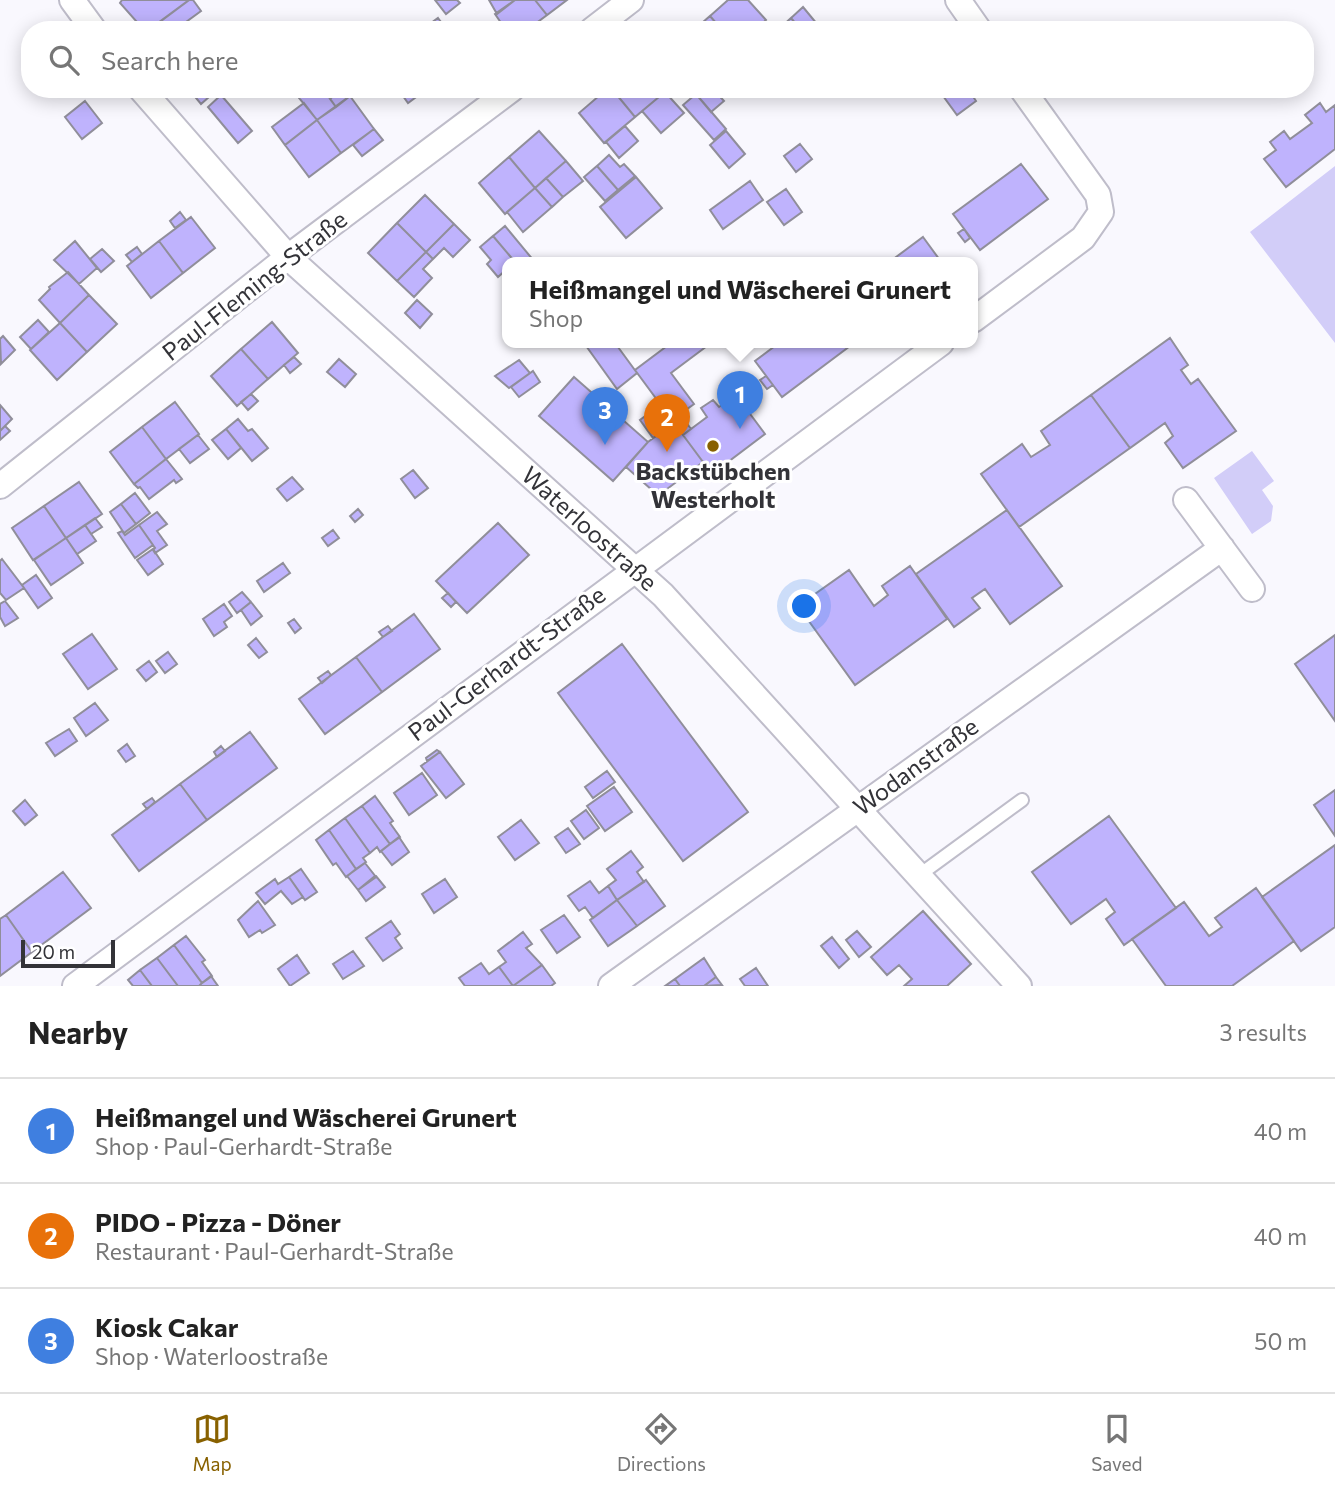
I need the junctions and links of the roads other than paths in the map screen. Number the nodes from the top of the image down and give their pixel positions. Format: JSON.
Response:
{"nodes":[{"id":1,"x":72,"y":0,"type":"edge"},
{"id":2,"x":631,"y":0,"type":"edge"},
{"id":3,"x":958,"y":0,"type":"edge"},
{"id":4,"x":87,"y":21,"type":"edge"},
{"id":5,"x":604,"y":21,"type":"edge"},
{"id":6,"x":973,"y":21,"type":"edge"},
{"id":7,"x":149,"y":98,"type":"edge"},
{"id":8,"x":500,"y":98,"type":"edge"},
{"id":9,"x":1028,"y":98,"type":"edge"},
{"id":10,"x":288,"y":257,"type":"junction"},
{"id":11,"x":978,"y":316,"type":"edge"},
{"id":12,"x":934,"y":348,"type":"edge"},
{"id":13,"x":0,"y":486,"type":"edge"},
{"id":14,"x":1186,"y":500,"type":"dead end"},
{"id":15,"x":1222,"y":548,"type":"junction"},
{"id":16,"x":635,"y":569,"type":"junction"},
{"id":17,"x":1252,"y":589,"type":"dead end"},
{"id":18,"x":1022,"y":800,"type":"dead end"},
{"id":19,"x":856,"y":810,"type":"junction"},
{"id":20,"x":918,"y":876,"type":"junction"},
{"id":21,"x":75,"y":986,"type":"edge"},
{"id":22,"x":611,"y":986,"type":"edge"},
{"id":23,"x":1019,"y":986,"type":"edge"}],
"edges":[{"from":1,"to":4,"type":"street"},
{"from":2,"to":5,"type":"street"},
{"from":3,"to":6,"type":"street"},
{"from":7,"to":10,"type":"street","name":"Waterloostraße"},
{"from":8,"to":10,"type":"street","name":"Paul-Fleming-Straße"},
{"from":9,"to":11,"type":"street"},
{"from":10,"to":13,"type":"street","name":"Paul-Fleming-Straße"},
{"from":10,"to":16,"type":"street","name":"Waterloostraße"},
{"from":12,"to":16,"type":"street","name":"Paul-Gerhardt-Straße"},
{"from":14,"to":15,"type":"street"},
{"from":15,"to":17,"type":"street"},
{"from":15,"to":19,"type":"street","name":"Wodanstraße"},
{"from":16,"to":19,"type":"street","name":"Waterloostraße"},
{"from":16,"to":21,"type":"street","name":"Paul-Gerhardt-Straße"},
{"from":18,"to":20,"type":"lane"},
{"from":19,"to":20,"type":"street","name":"Waterloostraße"},
{"from":19,"to":22,"type":"street","name":"Wodanstraße"},
{"from":20,"to":23,"type":"street","name":"Waterloostraße"}]}
